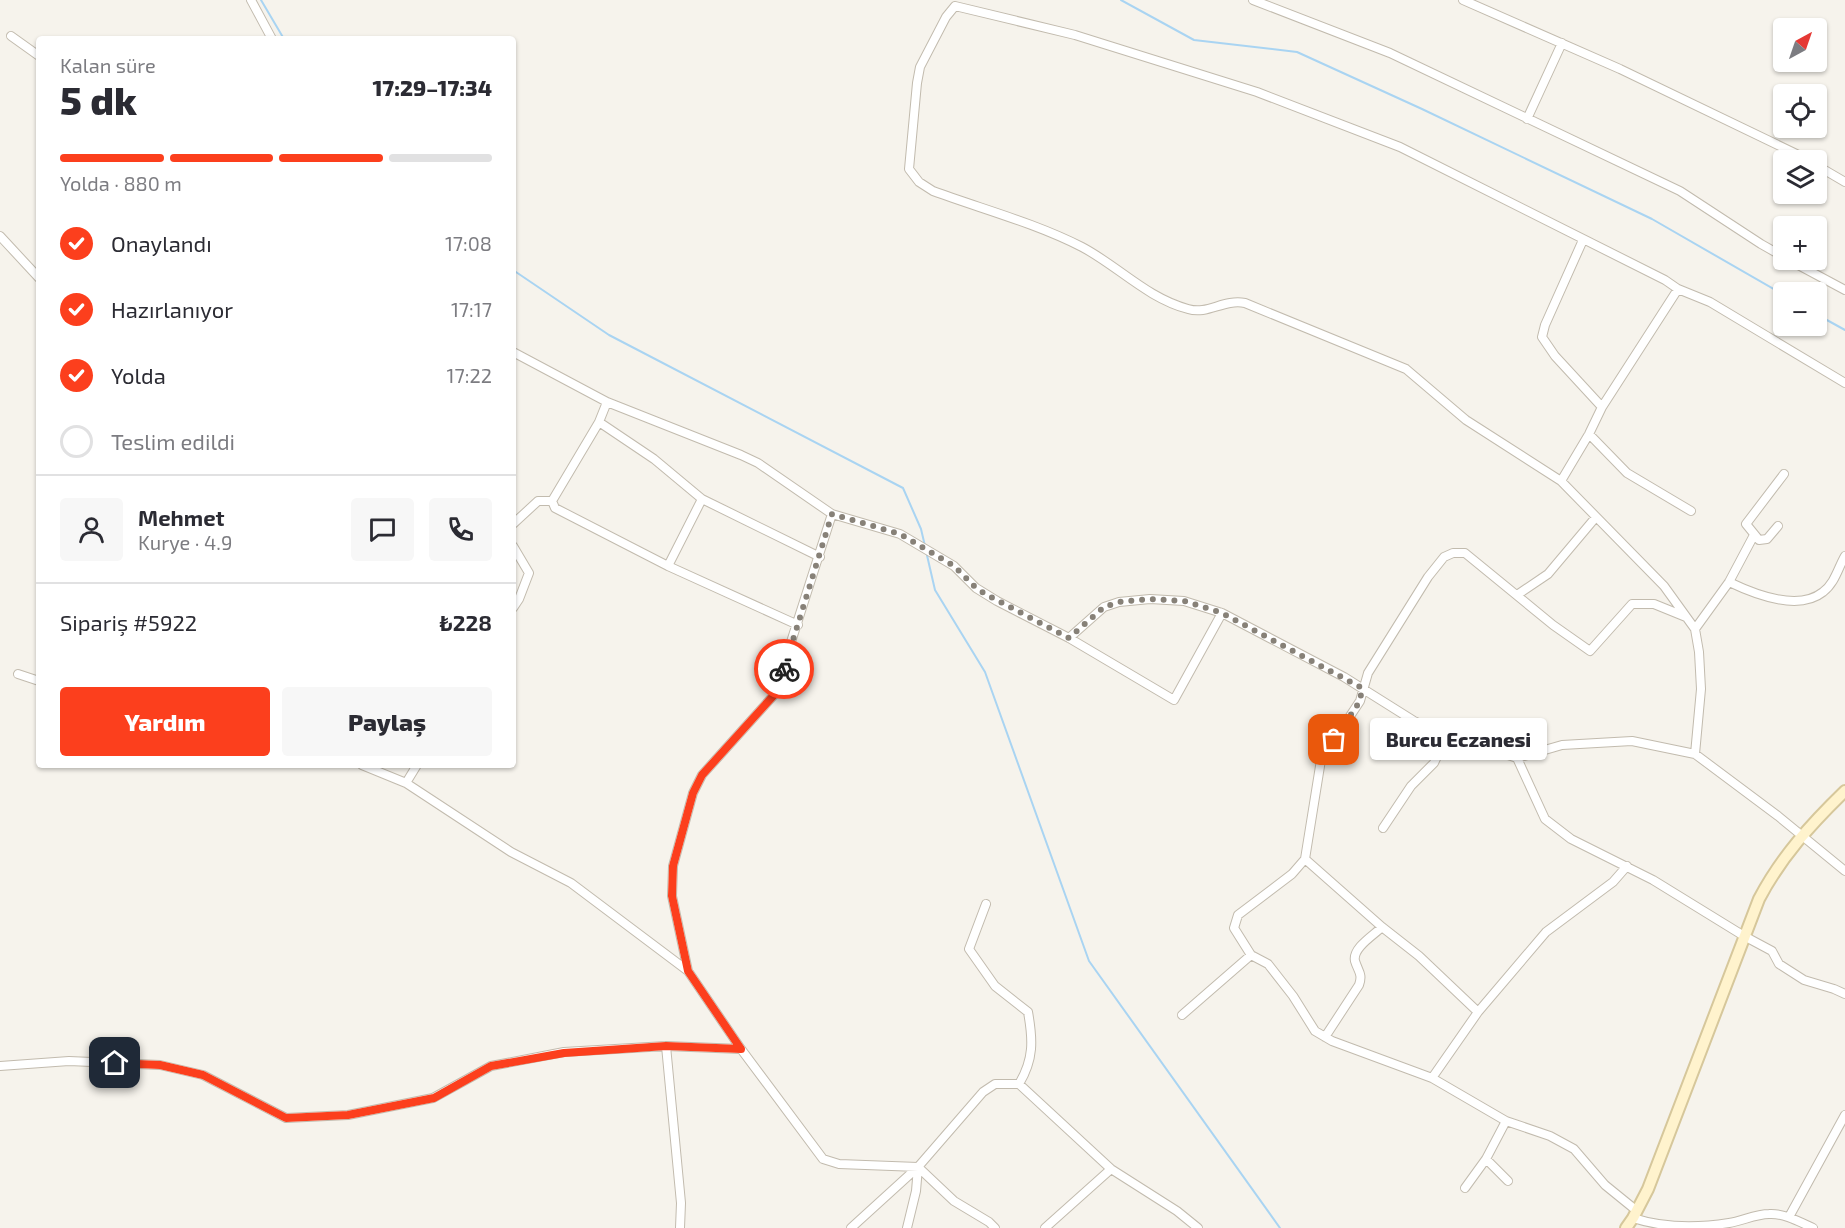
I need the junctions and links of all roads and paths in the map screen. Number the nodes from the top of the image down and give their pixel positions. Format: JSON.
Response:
{"nodes":[{"id":1,"x":251,"y":0,"type":"edge"},
{"id":2,"x":1253,"y":0,"type":"edge"},
{"id":3,"x":1463,"y":0,"type":"edge"},
{"id":4,"x":10,"y":36,"type":"dead end"},
{"id":5,"x":270,"y":36,"type":"edge"},
{"id":6,"x":1562,"y":43,"type":"junction"},
{"id":7,"x":36,"y":54,"type":"edge"},
{"id":8,"x":1527,"y":119,"type":"junction"},
{"id":9,"x":1788,"y":150,"type":"edge"},
{"id":10,"x":1827,"y":171,"type":"edge"},
{"id":11,"x":1845,"y":182,"type":"edge"},
{"id":12,"x":0,"y":236,"type":"edge"},
{"id":13,"x":1583,"y":240,"type":"junction"},
{"id":14,"x":1773,"y":251,"type":"edge"},
{"id":15,"x":1808,"y":270,"type":"edge"},
{"id":16,"x":36,"y":275,"type":"edge"},
{"id":17,"x":1678,"y":289,"type":"junction"},
{"id":18,"x":1845,"y":290,"type":"edge"},
{"id":19,"x":516,"y":352,"type":"edge"},
{"id":20,"x":1845,"y":383,"type":"edge"},
{"id":21,"x":607,"y":402,"type":"junction"},
{"id":22,"x":1602,"y":407,"type":"junction"},
{"id":23,"x":599,"y":422,"type":"junction"},
{"id":24,"x":1589,"y":434,"type":"junction"},
{"id":25,"x":1784,"y":474,"type":"dead end"},
{"id":26,"x":1561,"y":481,"type":"junction"},
{"id":27,"x":702,"y":499,"type":"junction"},
{"id":28,"x":552,"y":501,"type":"junction"},
{"id":29,"x":1691,"y":511,"type":"dead end"},
{"id":30,"x":832,"y":514,"type":"junction"},
{"id":31,"x":1596,"y":517,"type":"junction"},
{"id":32,"x":516,"y":521,"type":"edge"},
{"id":33,"x":1778,"y":526,"type":"dead end"},
{"id":34,"x":1754,"y":535,"type":"junction"},
{"id":35,"x":516,"y":551,"type":"edge"},
{"id":36,"x":1845,"y":556,"type":"edge"},
{"id":37,"x":820,"y":557,"type":"junction"},
{"id":38,"x":668,"y":566,"type":"junction"},
{"id":39,"x":1729,"y":582,"type":"junction"},
{"id":40,"x":1517,"y":595,"type":"junction"},
{"id":41,"x":516,"y":604,"type":"edge"},
{"id":42,"x":1222,"y":613,"type":"junction"},
{"id":43,"x":1686,"y":617,"type":"junction"},
{"id":44,"x":798,"y":625,"type":"junction"},
{"id":45,"x":1695,"y":629,"type":"junction"},
{"id":46,"x":1069,"y":638,"type":"junction"},
{"id":47,"x":18,"y":674,"type":"dead end"},
{"id":48,"x":36,"y":680,"type":"edge"},
{"id":49,"x":1362,"y":688,"type":"junction"},
{"id":50,"x":1448,"y":735,"type":"junction"},
{"id":51,"x":1695,"y":754,"type":"junction"},
{"id":52,"x":1517,"y":758,"type":"junction"},
{"id":53,"x":369,"y":768,"type":"edge"},
{"id":54,"x":415,"y":768,"type":"edge"},
{"id":55,"x":406,"y":783,"type":"junction"},
{"id":56,"x":1842,"y":794,"type":"edge"},
{"id":57,"x":1383,"y":828,"type":"dead end"},
{"id":58,"x":1800,"y":836,"type":"junction"},
{"id":59,"x":1305,"y":859,"type":"junction"},
{"id":60,"x":1628,"y":866,"type":"junction"},
{"id":61,"x":1845,"y":871,"type":"edge"},
{"id":62,"x":986,"y":904,"type":"dead end"},
{"id":63,"x":1382,"y":927,"type":"junction"},
{"id":64,"x":1744,"y":936,"type":"junction"},
{"id":65,"x":1251,"y":955,"type":"junction"},
{"id":66,"x":688,"y":971,"type":"junction"},
{"id":67,"x":1845,"y":994,"type":"edge"},
{"id":68,"x":1478,"y":1012,"type":"junction"},
{"id":69,"x":1182,"y":1015,"type":"dead end"},
{"id":70,"x":1325,"y":1037,"type":"junction"},
{"id":71,"x":666,"y":1046,"type":"junction"},
{"id":72,"x":741,"y":1049,"type":"junction"},
{"id":73,"x":0,"y":1066,"type":"edge"},
{"id":74,"x":1432,"y":1078,"type":"junction"},
{"id":75,"x":1019,"y":1084,"type":"junction"},
{"id":76,"x":1845,"y":1114,"type":"edge"},
{"id":77,"x":1506,"y":1122,"type":"junction"},
{"id":78,"x":1486,"y":1159,"type":"junction"},
{"id":79,"x":918,"y":1167,"type":"junction"},
{"id":80,"x":1111,"y":1169,"type":"junction"},
{"id":81,"x":1508,"y":1181,"type":"dead end"},
{"id":82,"x":1465,"y":1188,"type":"dead end"},
{"id":83,"x":1635,"y":1215,"type":"junction"},
{"id":84,"x":1789,"y":1217,"type":"junction"},
{"id":85,"x":680,"y":1228,"type":"edge"},
{"id":86,"x":851,"y":1228,"type":"edge"},
{"id":87,"x":907,"y":1228,"type":"edge"},
{"id":88,"x":995,"y":1228,"type":"edge"},
{"id":89,"x":1045,"y":1228,"type":"edge"},
{"id":90,"x":1198,"y":1228,"type":"edge"},
{"id":91,"x":1626,"y":1228,"type":"edge"},
{"id":92,"x":1813,"y":1228,"type":"edge"}],
"edges":[{"from":1,"to":5,"type":"street"},
{"from":2,"to":8,"type":"street"},
{"from":3,"to":6,"type":"street"},
{"from":4,"to":7,"type":"street"},
{"from":6,"to":8,"type":"street"},
{"from":6,"to":9,"type":"street"},
{"from":8,"to":14,"type":"street"},
{"from":10,"to":11,"type":"street"},
{"from":12,"to":16,"type":"street"},
{"from":13,"to":17,"type":"street"},
{"from":13,"to":22,"type":"street"},
{"from":13,"to":26,"type":"street"},
{"from":15,"to":18,"type":"street"},
{"from":17,"to":20,"type":"street"},
{"from":17,"to":22,"type":"street"},
{"from":19,"to":21,"type":"street"},
{"from":21,"to":23,"type":"street"},
{"from":21,"to":30,"type":"street"},
{"from":22,"to":24,"type":"street"},
{"from":23,"to":27,"type":"street"},
{"from":23,"to":28,"type":"street"},
{"from":24,"to":26,"type":"street"},
{"from":24,"to":29,"type":"street"},
{"from":25,"to":34,"type":"street"},
{"from":26,"to":31,"type":"street"},
{"from":27,"to":37,"type":"street"},
{"from":27,"to":38,"type":"street"},
{"from":28,"to":32,"type":"street"},
{"from":28,"to":38,"type":"street"},
{"from":30,"to":37,"type":"street"},
{"from":30,"to":46,"type":"street"},
{"from":31,"to":40,"type":"street"},
{"from":31,"to":43,"type":"street"},
{"from":33,"to":34,"type":"street"},
{"from":34,"to":39,"type":"street"},
{"from":35,"to":41,"type":"street"},
{"from":36,"to":39,"type":"street"},
{"from":37,"to":44,"type":"street"},
{"from":38,"to":44,"type":"street"},
{"from":39,"to":45,"type":"street"},
{"from":40,"to":43,"type":"street"},
{"from":40,"to":49,"type":"street"},
{"from":42,"to":46,"type":"street"},
{"from":42,"to":46,"type":"street"},
{"from":42,"to":49,"type":"street"},
{"from":43,"to":45,"type":"street"},
{"from":44,"to":66,"type":"street"},
{"from":45,"to":51,"type":"street"},
{"from":47,"to":48,"type":"street"},
{"from":49,"to":50,"type":"street"},
{"from":49,"to":59,"type":"street"},
{"from":50,"to":52,"type":"street"},
{"from":50,"to":57,"type":"street"},
{"from":51,"to":52,"type":"street"},
{"from":51,"to":58,"type":"street"},
{"from":52,"to":60,"type":"street"},
{"from":53,"to":55,"type":"street"},
{"from":54,"to":55,"type":"street"},
{"from":55,"to":66,"type":"street"},
{"from":56,"to":58,"type":"street"},
{"from":58,"to":61,"type":"street"},
{"from":58,"to":64,"type":"street"},
{"from":59,"to":63,"type":"street"},
{"from":59,"to":65,"type":"street"},
{"from":60,"to":64,"type":"street"},
{"from":60,"to":68,"type":"street"},
{"from":62,"to":75,"type":"street"},
{"from":63,"to":68,"type":"street"},
{"from":63,"to":70,"type":"street"},
{"from":64,"to":67,"type":"street"},
{"from":64,"to":83,"type":"street"},
{"from":65,"to":69,"type":"street"},
{"from":65,"to":70,"type":"street"},
{"from":66,"to":72,"type":"street"},
{"from":68,"to":74,"type":"street"},
{"from":70,"to":74,"type":"street"},
{"from":71,"to":72,"type":"street"},
{"from":71,"to":73,"type":"street"},
{"from":71,"to":85,"type":"street"},
{"from":72,"to":79,"type":"street"},
{"from":74,"to":77,"type":"street"},
{"from":75,"to":79,"type":"street"},
{"from":75,"to":80,"type":"street"},
{"from":76,"to":84,"type":"street"},
{"from":77,"to":78,"type":"street"},
{"from":77,"to":83,"type":"street"},
{"from":78,"to":81,"type":"street"},
{"from":78,"to":82,"type":"street"},
{"from":79,"to":86,"type":"street"},
{"from":79,"to":87,"type":"street"},
{"from":79,"to":88,"type":"street"},
{"from":80,"to":89,"type":"street"},
{"from":80,"to":90,"type":"street"},
{"from":83,"to":84,"type":"street"},
{"from":83,"to":91,"type":"street"},
{"from":84,"to":92,"type":"street"}]}
